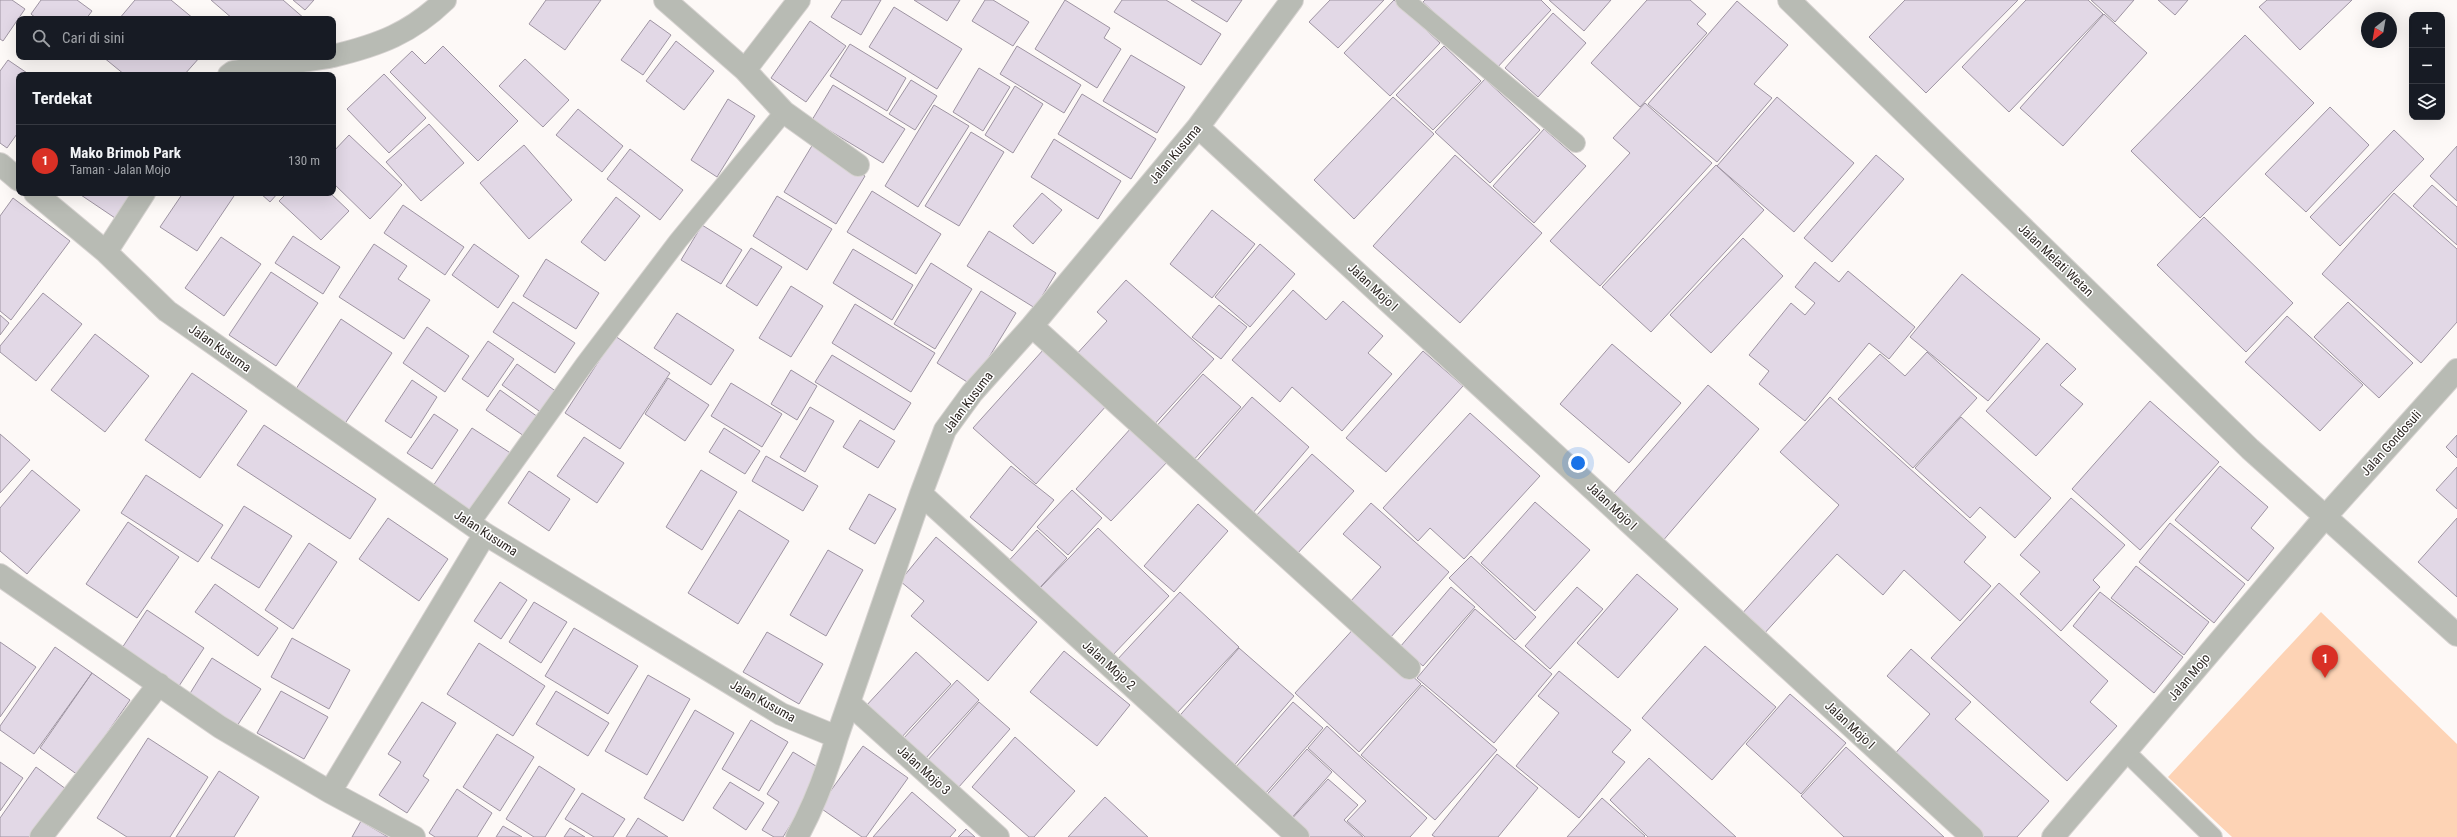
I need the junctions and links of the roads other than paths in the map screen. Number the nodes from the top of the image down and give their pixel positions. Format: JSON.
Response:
{"nodes":[{"id":1,"x":445,"y":0,"type":"edge"},
{"id":2,"x":665,"y":0,"type":"edge"},
{"id":3,"x":799,"y":0,"type":"edge"},
{"id":4,"x":1292,"y":0,"type":"edge"},
{"id":5,"x":1405,"y":0,"type":"edge"},
{"id":6,"x":1790,"y":0,"type":"edge"},
{"id":7,"x":336,"y":55,"type":"edge"},
{"id":8,"x":310,"y":60,"type":"edge"},
{"id":9,"x":745,"y":70,"type":"junction"},
{"id":10,"x":233,"y":72,"type":"edge"},
{"id":11,"x":784,"y":112,"type":"junction"},
{"id":12,"x":1198,"y":127,"type":"junction"},
{"id":13,"x":1576,"y":143,"type":"dead end"},
{"id":14,"x":0,"y":164,"type":"edge"},
{"id":15,"x":858,"y":165,"type":"dead end"},
{"id":16,"x":16,"y":177,"type":"edge"},
{"id":17,"x":39,"y":196,"type":"edge"},
{"id":18,"x":142,"y":196,"type":"edge"},
{"id":19,"x":106,"y":252,"type":"junction"},
{"id":20,"x":1032,"y":326,"type":"junction"},
{"id":21,"x":2457,"y":370,"type":"edge"},
{"id":22,"x":921,"y":494,"type":"junction"},
{"id":23,"x":2325,"y":517,"type":"junction"},
{"id":24,"x":477,"y":529,"type":"junction"},
{"id":25,"x":0,"y":575,"type":"edge"},
{"id":26,"x":2457,"y":635,"type":"edge"},
{"id":27,"x":1409,"y":668,"type":"dead end"},
{"id":28,"x":159,"y":684,"type":"junction"},
{"id":29,"x":849,"y":703,"type":"junction"},
{"id":30,"x":837,"y":737,"type":"junction"},
{"id":31,"x":2126,"y":752,"type":"junction"},
{"id":32,"x":330,"y":792,"type":"junction"},
{"id":33,"x":2206,"y":835,"type":"edge"},
{"id":34,"x":41,"y":837,"type":"edge"},
{"id":35,"x":414,"y":837,"type":"edge"},
{"id":36,"x":797,"y":837,"type":"edge"},
{"id":37,"x":998,"y":837,"type":"edge"},
{"id":38,"x":1298,"y":837,"type":"edge"},
{"id":39,"x":1972,"y":837,"type":"edge"},
{"id":40,"x":2053,"y":837,"type":"edge"}],
"edges":[{"from":1,"to":7,"type":"street"},
{"from":2,"to":9,"type":"street"},
{"from":3,"to":9,"type":"street"},
{"from":4,"to":12,"type":"street","name":"Jalan Kusuma"},
{"from":5,"to":13,"type":"lane"},
{"from":6,"to":23,"type":"street","name":"Jalan Melati Wetan"},
{"from":8,"to":10,"type":"street"},
{"from":9,"to":11,"type":"street"},
{"from":11,"to":15,"type":"street"},
{"from":11,"to":24,"type":"lane"},
{"from":12,"to":20,"type":"street","name":"Jalan Kusuma"},
{"from":12,"to":39,"type":"street","name":"Jalan Mojo I"},
{"from":14,"to":16,"type":"street"},
{"from":17,"to":19,"type":"street","name":"Jalan Kusuma"},
{"from":18,"to":19,"type":"street"},
{"from":19,"to":24,"type":"street","name":"Jalan Kusuma"},
{"from":20,"to":22,"type":"street","name":"Jalan Kusuma"},
{"from":20,"to":27,"type":"street"},
{"from":21,"to":23,"type":"street","name":"Jalan Gondosuli"},
{"from":22,"to":29,"type":"street","name":"Jalan Kusuma"},
{"from":22,"to":38,"type":"street","name":"Jalan Mojo 2"},
{"from":23,"to":26,"type":"street","name":"Jalan Melati Wetan"},
{"from":23,"to":31,"type":"street","name":"Jalan Mojo"},
{"from":24,"to":30,"type":"street","name":"Jalan Kusuma"},
{"from":24,"to":32,"type":"street"},
{"from":25,"to":28,"type":"street"},
{"from":28,"to":32,"type":"street"},
{"from":28,"to":34,"type":"street"},
{"from":29,"to":30,"type":"street","name":"Jalan Kusuma"},
{"from":29,"to":37,"type":"street","name":"Jalan Mojo 3"},
{"from":30,"to":36,"type":"street"},
{"from":31,"to":33,"type":"lane"},
{"from":31,"to":40,"type":"street","name":"Jalan Mojo"},
{"from":32,"to":35,"type":"street"}]}
